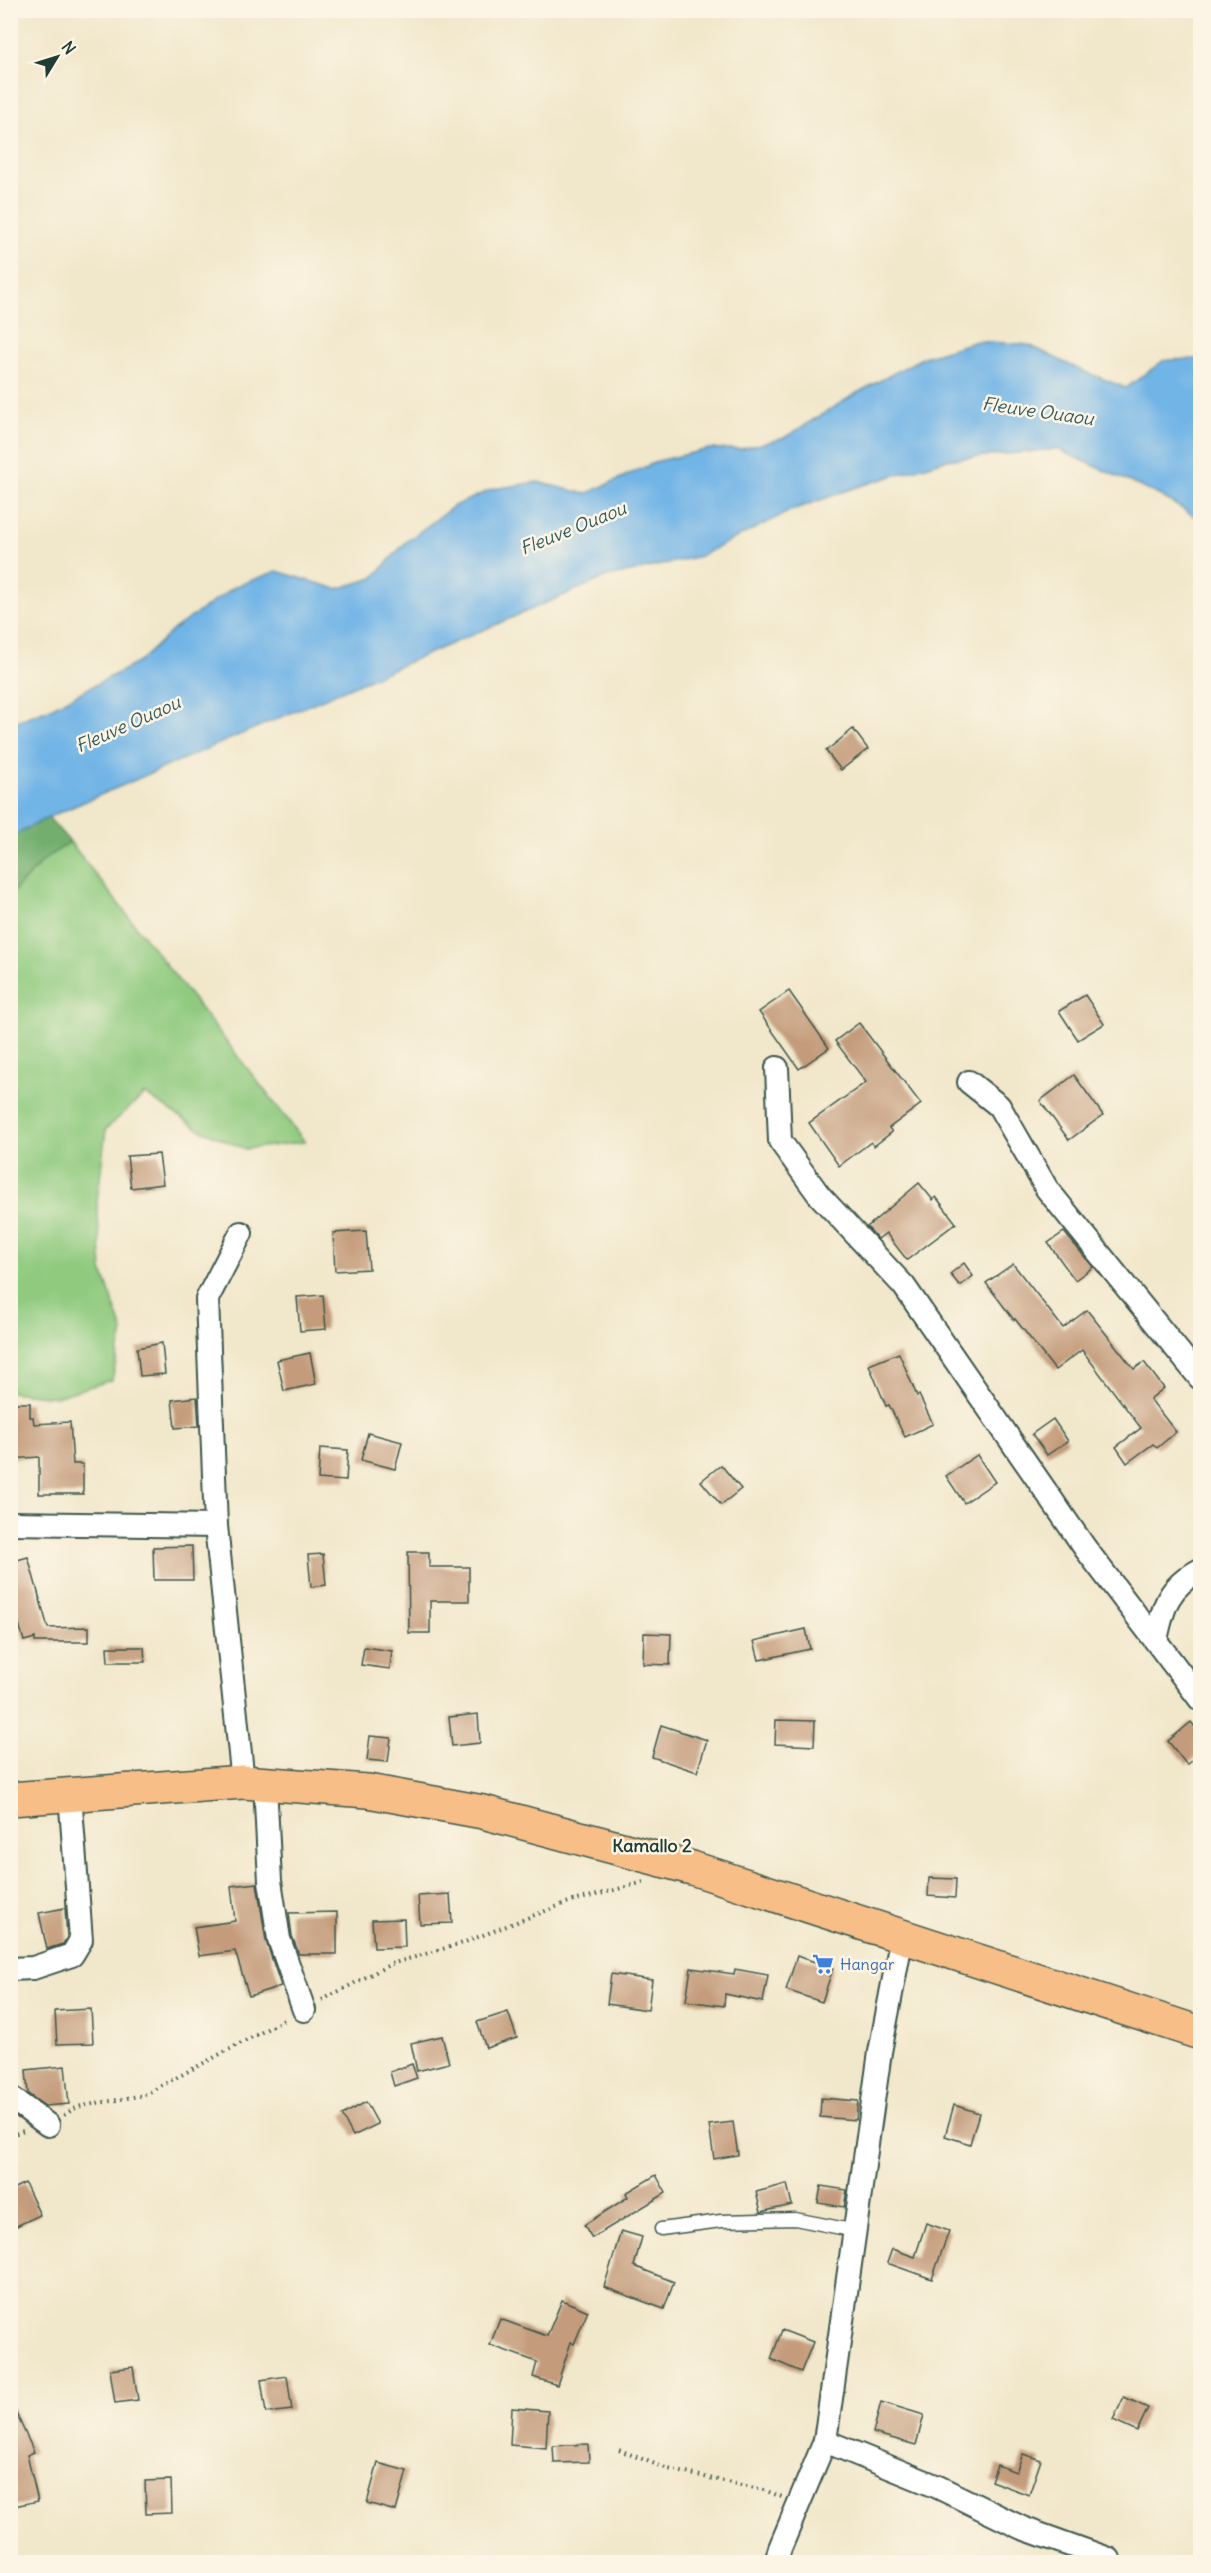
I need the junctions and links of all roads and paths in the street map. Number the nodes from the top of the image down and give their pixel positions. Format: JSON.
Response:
{"nodes":[{"id":1,"x":777,"y":1068,"type":"dead end"},
{"id":2,"x":969,"y":1082,"type":"dead end"},
{"id":3,"x":241,"y":1233,"type":"dead end"},
{"id":4,"x":1200,"y":1378,"type":"edge"},
{"id":5,"x":10,"y":1523,"type":"edge"},
{"id":6,"x":216,"y":1526,"type":"junction"},
{"id":7,"x":1200,"y":1570,"type":"edge"},
{"id":8,"x":1156,"y":1640,"type":"junction"},
{"id":9,"x":1200,"y":1699,"type":"edge"},
{"id":10,"x":254,"y":1783,"type":"junction"},
{"id":11,"x":70,"y":1794,"type":"junction"},
{"id":12,"x":10,"y":1799,"type":"edge"},
{"id":13,"x":646,"y":1881,"type":"dead end"},
{"id":14,"x":902,"y":1936,"type":"junction"},
{"id":15,"x":10,"y":1969,"type":"edge"},
{"id":16,"x":304,"y":2010,"type":"junction"},
{"id":17,"x":1200,"y":2032,"type":"edge"},
{"id":18,"x":10,"y":2097,"type":"edge"},
{"id":19,"x":48,"y":2125,"type":"junction"},
{"id":20,"x":10,"y":2135,"type":"edge"},
{"id":21,"x":661,"y":2229,"type":"dead end"},
{"id":22,"x":856,"y":2231,"type":"junction"},
{"id":23,"x":825,"y":2441,"type":"junction"},
{"id":24,"x":620,"y":2450,"type":"dead end"},
{"id":25,"x":797,"y":2509,"type":"junction"},
{"id":26,"x":1108,"y":2559,"type":"dead end"},
{"id":27,"x":776,"y":2562,"type":"edge"}],
"edges":[{"from":1,"to":8,"type":"street"},
{"from":2,"to":4,"type":"street"},
{"from":3,"to":6,"type":"street"},
{"from":5,"to":6,"type":"street"},
{"from":6,"to":10,"type":"street"},
{"from":7,"to":8,"type":"street"},
{"from":8,"to":9,"type":"street"},
{"from":10,"to":11,"type":"highway"},
{"from":10,"to":14,"type":"highway"},
{"from":10,"to":16,"type":"street"},
{"from":11,"to":12,"type":"highway"},
{"from":11,"to":15,"type":"street"},
{"from":13,"to":16,"type":"path"},
{"from":14,"to":17,"type":"highway"},
{"from":14,"to":22,"type":"street"},
{"from":16,"to":19,"type":"path"},
{"from":18,"to":19,"type":"street"},
{"from":19,"to":20,"type":"path"},
{"from":21,"to":22,"type":"lane"},
{"from":22,"to":23,"type":"street"},
{"from":23,"to":25,"type":"street"},
{"from":23,"to":26,"type":"street"},
{"from":24,"to":25,"type":"path"},
{"from":25,"to":27,"type":"street"}]}
